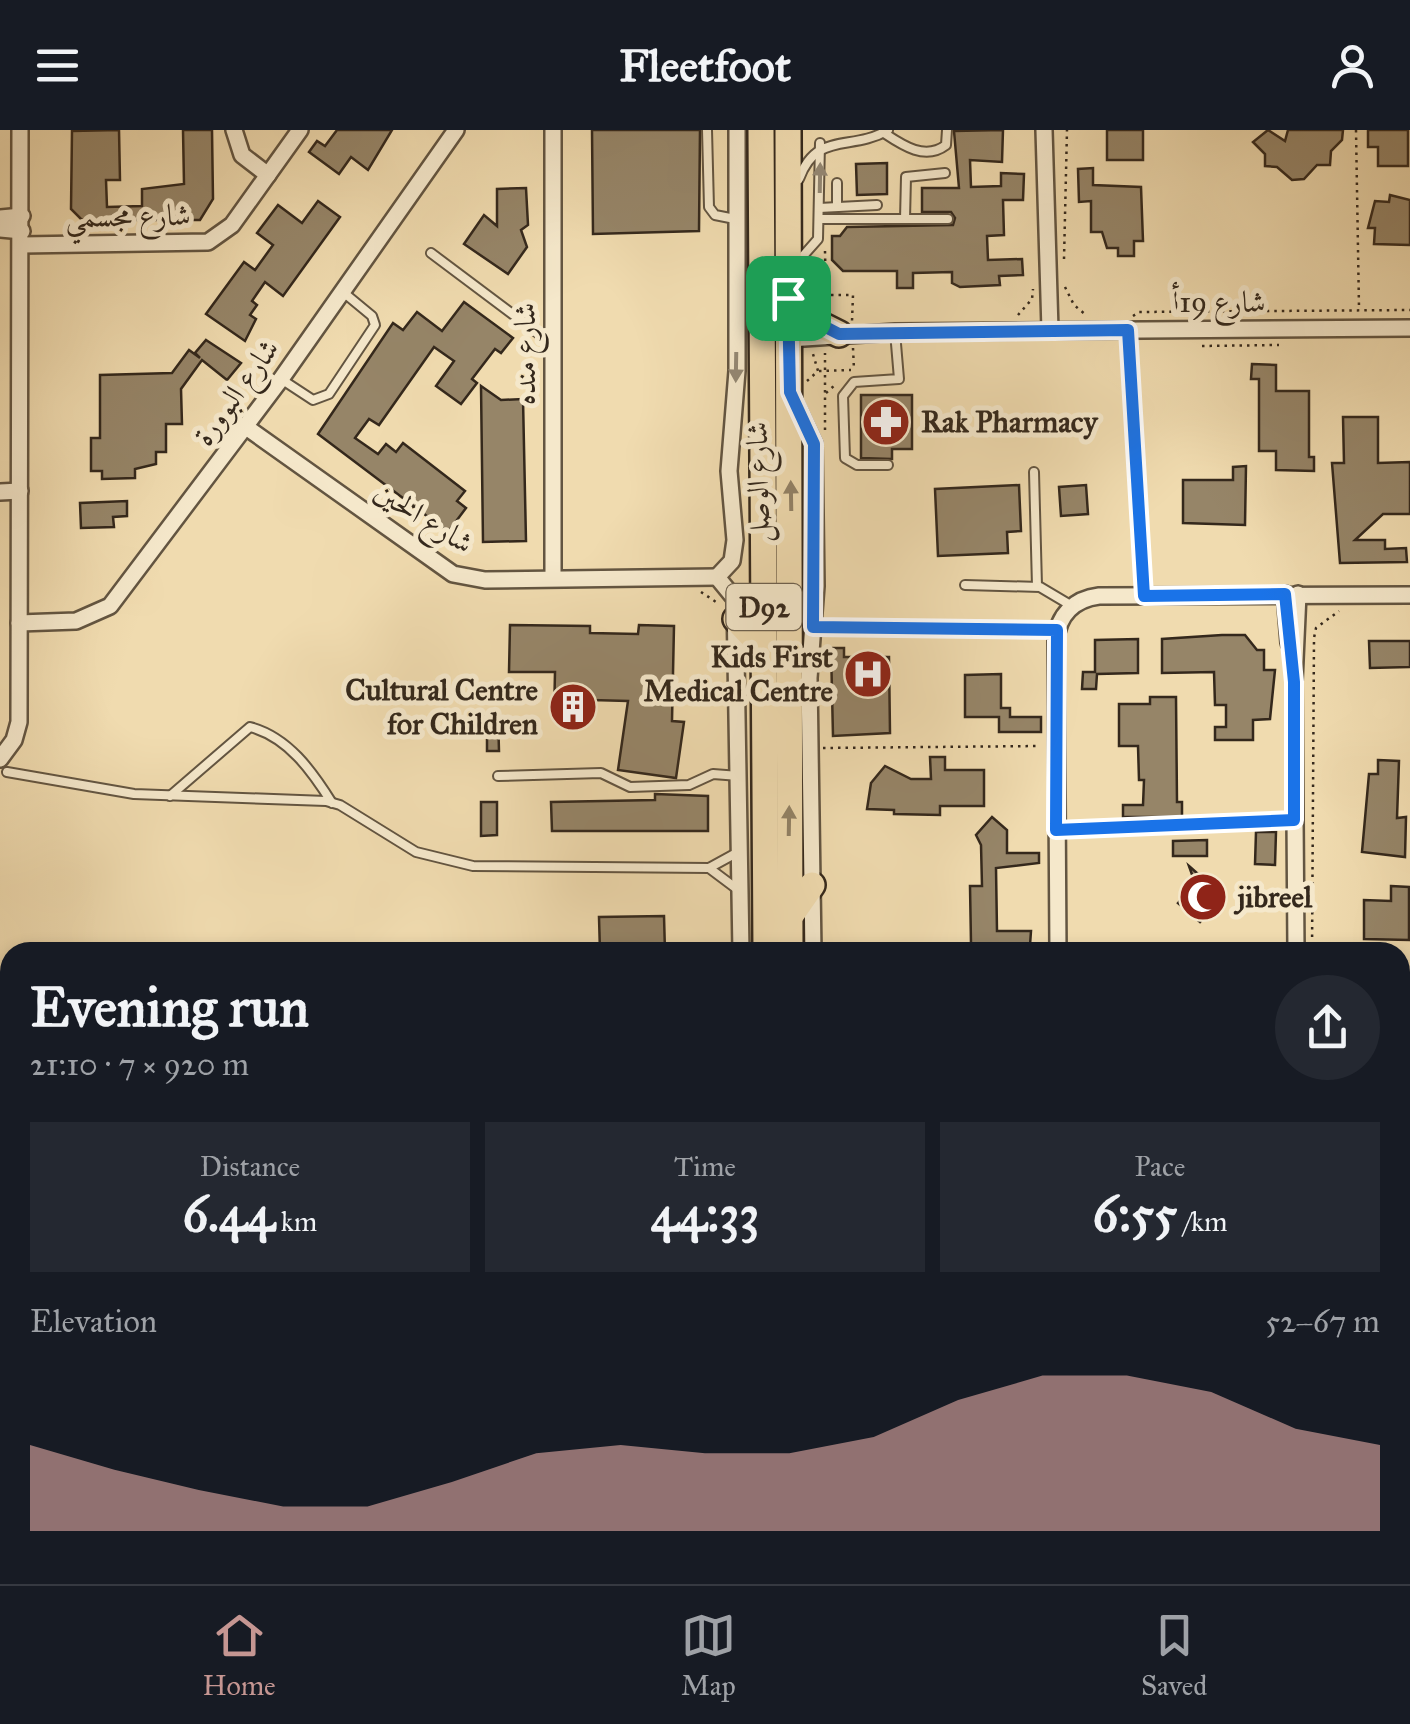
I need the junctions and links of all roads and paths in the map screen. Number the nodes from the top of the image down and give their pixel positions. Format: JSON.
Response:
{"nodes":[{"id":1,"x":20,"y":130,"type":"edge"},
{"id":2,"x":234,"y":130,"type":"edge"},
{"id":3,"x":300,"y":130,"type":"edge"},
{"id":4,"x":456,"y":130,"type":"edge"},
{"id":5,"x":553,"y":130,"type":"edge"},
{"id":6,"x":707,"y":130,"type":"edge"},
{"id":7,"x":737,"y":130,"type":"edge"},
{"id":8,"x":761,"y":130,"type":"edge"},
{"id":9,"x":788,"y":130,"type":"edge"},
{"id":10,"x":946,"y":130,"type":"edge"},
{"id":11,"x":1044,"y":130,"type":"edge"},
{"id":12,"x":1067,"y":130,"type":"edge"},
{"id":13,"x":1356,"y":130,"type":"edge"},
{"id":14,"x":840,"y":132,"type":"edge"},
{"id":15,"x":886,"y":132,"type":"edge"},
{"id":16,"x":820,"y":142,"type":"junction"},
{"id":17,"x":945,"y":173,"type":"dead end"},
{"id":18,"x":268,"y":175,"type":"junction"},
{"id":19,"x":837,"y":183,"type":"dead end"},
{"id":20,"x":877,"y":205,"type":"dead end"},
{"id":21,"x":837,"y":207,"type":"junction"},
{"id":22,"x":820,"y":208,"type":"junction"},
{"id":23,"x":788,"y":217,"type":"junction"},
{"id":24,"x":0,"y":218,"type":"edge"},
{"id":25,"x":736,"y":218,"type":"junction"},
{"id":26,"x":905,"y":219,"type":"junction"},
{"id":27,"x":948,"y":219,"type":"dead end"},
{"id":28,"x":819,"y":222,"type":"junction"},
{"id":29,"x":0,"y":229,"type":"edge"},
{"id":30,"x":22,"y":230,"type":"junction"},
{"id":31,"x":431,"y":252,"type":"dead end"},
{"id":32,"x":1064,"y":260,"type":"dead end"},
{"id":33,"x":764,"y":262,"type":"junction"},
{"id":34,"x":788,"y":271,"type":"junction"},
{"id":35,"x":1064,"y":278,"type":"dead end"},
{"id":36,"x":343,"y":292,"type":"junction"},
{"id":37,"x":788,"y":298,"type":"junction"},
{"id":38,"x":826,"y":308,"type":"dead end"},
{"id":39,"x":1360,"y":310,"type":"junction"},
{"id":40,"x":1410,"y":310,"type":"edge"},
{"id":41,"x":1095,"y":319,"type":"dead end"},
{"id":42,"x":1127,"y":324,"type":"junction"},
{"id":43,"x":1410,"y":328,"type":"edge"},
{"id":44,"x":1045,"y":330,"type":"junction"},
{"id":45,"x":896,"y":332,"type":"junction"},
{"id":46,"x":789,"y":339,"type":"junction"},
{"id":47,"x":553,"y":344,"type":"junction"},
{"id":48,"x":814,"y":358,"type":"junction"},
{"id":49,"x":854,"y":370,"type":"junction"},
{"id":50,"x":818,"y":371,"type":"junction"},
{"id":51,"x":826,"y":371,"type":"junction"},
{"id":52,"x":280,"y":380,"type":"junction"},
{"id":53,"x":826,"y":393,"type":"junction"},
{"id":54,"x":246,"y":427,"type":"junction"},
{"id":55,"x":818,"y":428,"type":"dead end"},
{"id":56,"x":888,"y":465,"type":"dead end"},
{"id":57,"x":1034,"y":472,"type":"dead end"},
{"id":58,"x":0,"y":492,"type":"edge"},
{"id":59,"x":20,"y":498,"type":"junction"},
{"id":60,"x":0,"y":502,"type":"edge"},
{"id":61,"x":553,"y":577,"type":"junction"},
{"id":62,"x":716,"y":578,"type":"junction"},
{"id":63,"x":965,"y":585,"type":"dead end"},
{"id":64,"x":1037,"y":586,"type":"junction"},
{"id":65,"x":1292,"y":594,"type":"junction"},
{"id":66,"x":1410,"y":595,"type":"edge"},
{"id":67,"x":1144,"y":596,"type":"junction"},
{"id":68,"x":1072,"y":606,"type":"junction"},
{"id":69,"x":1342,"y":610,"type":"dead end"},
{"id":70,"x":736,"y":619,"type":"junction"},
{"id":71,"x":20,"y":623,"type":"junction"},
{"id":72,"x":813,"y":627,"type":"junction"},
{"id":73,"x":1057,"y":630,"type":"junction"},
{"id":74,"x":764,"y":650,"type":"junction"},
{"id":75,"x":1056,"y":745,"type":"junction"},
{"id":76,"x":810,"y":748,"type":"junction"},
{"id":77,"x":4,"y":762,"type":"edge"},
{"id":78,"x":498,"y":776,"type":"dead end"},
{"id":79,"x":739,"y":776,"type":"junction"},
{"id":80,"x":170,"y":796,"type":"junction"},
{"id":81,"x":332,"y":803,"type":"junction"},
{"id":82,"x":1294,"y":820,"type":"junction"},
{"id":83,"x":1056,"y":830,"type":"junction"},
{"id":84,"x":742,"y":850,"type":"junction"},
{"id":85,"x":709,"y":868,"type":"junction"},
{"id":86,"x":812,"y":885,"type":"junction"},
{"id":87,"x":741,"y":892,"type":"junction"},
{"id":88,"x":788,"y":918,"type":"junction"},
{"id":89,"x":742,"y":942,"type":"edge"},
{"id":90,"x":766,"y":942,"type":"edge"},
{"id":91,"x":789,"y":942,"type":"edge"},
{"id":92,"x":813,"y":942,"type":"edge"},
{"id":93,"x":1058,"y":942,"type":"edge"},
{"id":94,"x":1296,"y":942,"type":"edge"},
{"id":95,"x":1312,"y":942,"type":"edge"},
{"id":96,"x":1362,"y":1584,"type":"edge"},
{"id":97,"x":1410,"y":1584,"type":"edge"}],
"edges":[{"from":1,"to":30,"type":"street"},
{"from":2,"to":18,"type":"street"},
{"from":3,"to":18,"type":"street","name":"شارع مجسمي"},
{"from":4,"to":36,"type":"street","name":"شارع البوورة"},
{"from":5,"to":47,"type":"street","name":"شارع منده"},
{"from":6,"to":25,"type":"lane"},
{"from":7,"to":25,"type":"street"},
{"from":8,"to":33,"type":"main road","name":"شارع الوصل","number":"D92"},
{"from":9,"to":23,"type":"main road","name":"شارع الوصل","number":"D92"},
{"from":10,"to":15,"type":"lane"},
{"from":11,"to":44,"type":"street"},
{"from":12,"to":32,"type":"path"},
{"from":13,"to":39,"type":"path"},
{"from":14,"to":15,"type":"lane"},
{"from":14,"to":16,"type":"lane"},
{"from":22,"to":16,"type":"lane","one_way":true},
{"from":16,"to":23,"type":"lane"},
{"from":17,"to":26,"type":"lane"},
{"from":18,"to":30,"type":"street","name":"شارع مجسمي"},
{"from":19,"to":21,"type":"lane"},
{"from":20,"to":21,"type":"lane"},
{"from":21,"to":22,"type":"lane"},
{"from":22,"to":28,"type":"lane"},
{"from":23,"to":34,"type":"main road","name":"شارع الوصل","number":"D92"},
{"from":24,"to":30,"type":"street"},
{"from":25,"to":62,"type":"street","one_way":true},
{"from":26,"to":27,"type":"lane"},
{"from":26,"to":28,"type":"lane"},
{"from":28,"to":34,"type":"lane"},
{"from":28,"to":38,"type":"path"},
{"from":29,"to":30,"type":"street"},
{"from":30,"to":59,"type":"street"},
{"from":31,"to":47,"type":"lane"},
{"from":33,"to":46,"type":"main road"},
{"from":33,"to":74,"type":"main road","name":"شارع الوصل","number":"D92"},
{"from":34,"to":37,"type":"main road","name":"شارع الوصل","number":"D92"},
{"from":35,"to":41,"type":"path"},
{"from":36,"to":52,"type":"street","name":"شارع البوورة"},
{"from":36,"to":52,"type":"lane"},
{"from":37,"to":46,"type":"main road","name":"شارع الوصل","number":"D92"},
{"from":37,"to":48,"type":"main road"},
{"from":39,"to":40,"type":"path"},
{"from":39,"to":42,"type":"path"},
{"from":42,"to":43,"type":"street","name":"شارع 19أ"},
{"from":42,"to":44,"type":"street","name":"شارع 19أ"},
{"from":42,"to":67,"type":"lane"},
{"from":44,"to":45,"type":"street","name":"شارع 19أ"},
{"from":45,"to":48,"type":"street","name":"شارع 19أ"},
{"from":45,"to":56,"type":"lane"},
{"from":46,"to":48,"type":"main road","name":"شارع الوصل","number":"D92"},
{"from":46,"to":48,"type":"street","name":"شارع 19أ"},
{"from":47,"to":61,"type":"street","name":"شارع منده"},
{"from":48,"to":49,"type":"path"},
{"from":48,"to":50,"type":"path"},
{"from":48,"to":50,"type":"path"},
{"from":48,"to":51,"type":"path"},
{"from":48,"to":72,"type":"street"},
{"from":88,"to":48,"type":"main road","name":"شارع الوصل","number":"D92","one_way":true},
{"from":49,"to":51,"type":"path"},
{"from":49,"to":53,"type":"path"},
{"from":50,"to":51,"type":"path"},
{"from":51,"to":53,"type":"path"},
{"from":52,"to":54,"type":"street","name":"شارع البوورة"},
{"from":53,"to":55,"type":"path"},
{"from":54,"to":61,"type":"street","name":"شارع الخين"},
{"from":54,"to":71,"type":"street","name":"شارع البوورة"},
{"from":57,"to":64,"type":"lane"},
{"from":58,"to":59,"type":"street"},
{"from":59,"to":60,"type":"street"},
{"from":59,"to":71,"type":"street"},
{"from":61,"to":62,"type":"street","name":"شارع الخين"},
{"from":62,"to":70,"type":"street"},
{"from":63,"to":64,"type":"lane"},
{"from":64,"to":68,"type":"lane"},
{"from":65,"to":66,"type":"street"},
{"from":65,"to":67,"type":"street"},
{"from":65,"to":82,"type":"street"},
{"from":67,"to":68,"type":"street"},
{"from":68,"to":73,"type":"street"},
{"from":69,"to":95,"type":"path"},
{"from":70,"to":74,"type":"main road"},
{"from":70,"to":79,"type":"street"},
{"from":71,"to":77,"type":"street"},
{"from":72,"to":73,"type":"path"},
{"from":72,"to":76,"type":"street"},
{"from":73,"to":75,"type":"street"},
{"from":74,"to":90,"type":"main road","name":"شارع الوصل","number":"D92"},
{"from":75,"to":76,"type":"path"},
{"from":75,"to":83,"type":"street"},
{"from":76,"to":86,"type":"street"},
{"from":77,"to":80,"type":"lane"},
{"from":78,"to":79,"type":"lane"},
{"from":79,"to":84,"type":"street"},
{"from":80,"to":81,"type":"lane"},
{"from":80,"to":81,"type":"lane"},
{"from":81,"to":85,"type":"lane"},
{"from":82,"to":83,"type":"lane"},
{"from":82,"to":94,"type":"street"},
{"from":83,"to":93,"type":"street"},
{"from":84,"to":85,"type":"lane"},
{"from":84,"to":87,"type":"street"},
{"from":85,"to":87,"type":"lane"},
{"from":86,"to":88,"type":"main road"},
{"from":86,"to":92,"type":"street"},
{"from":87,"to":89,"type":"street"},
{"from":88,"to":91,"type":"main road","name":"شارع الوصل","number":"D92"},
{"from":96,"to":97,"type":"lane"}]}
